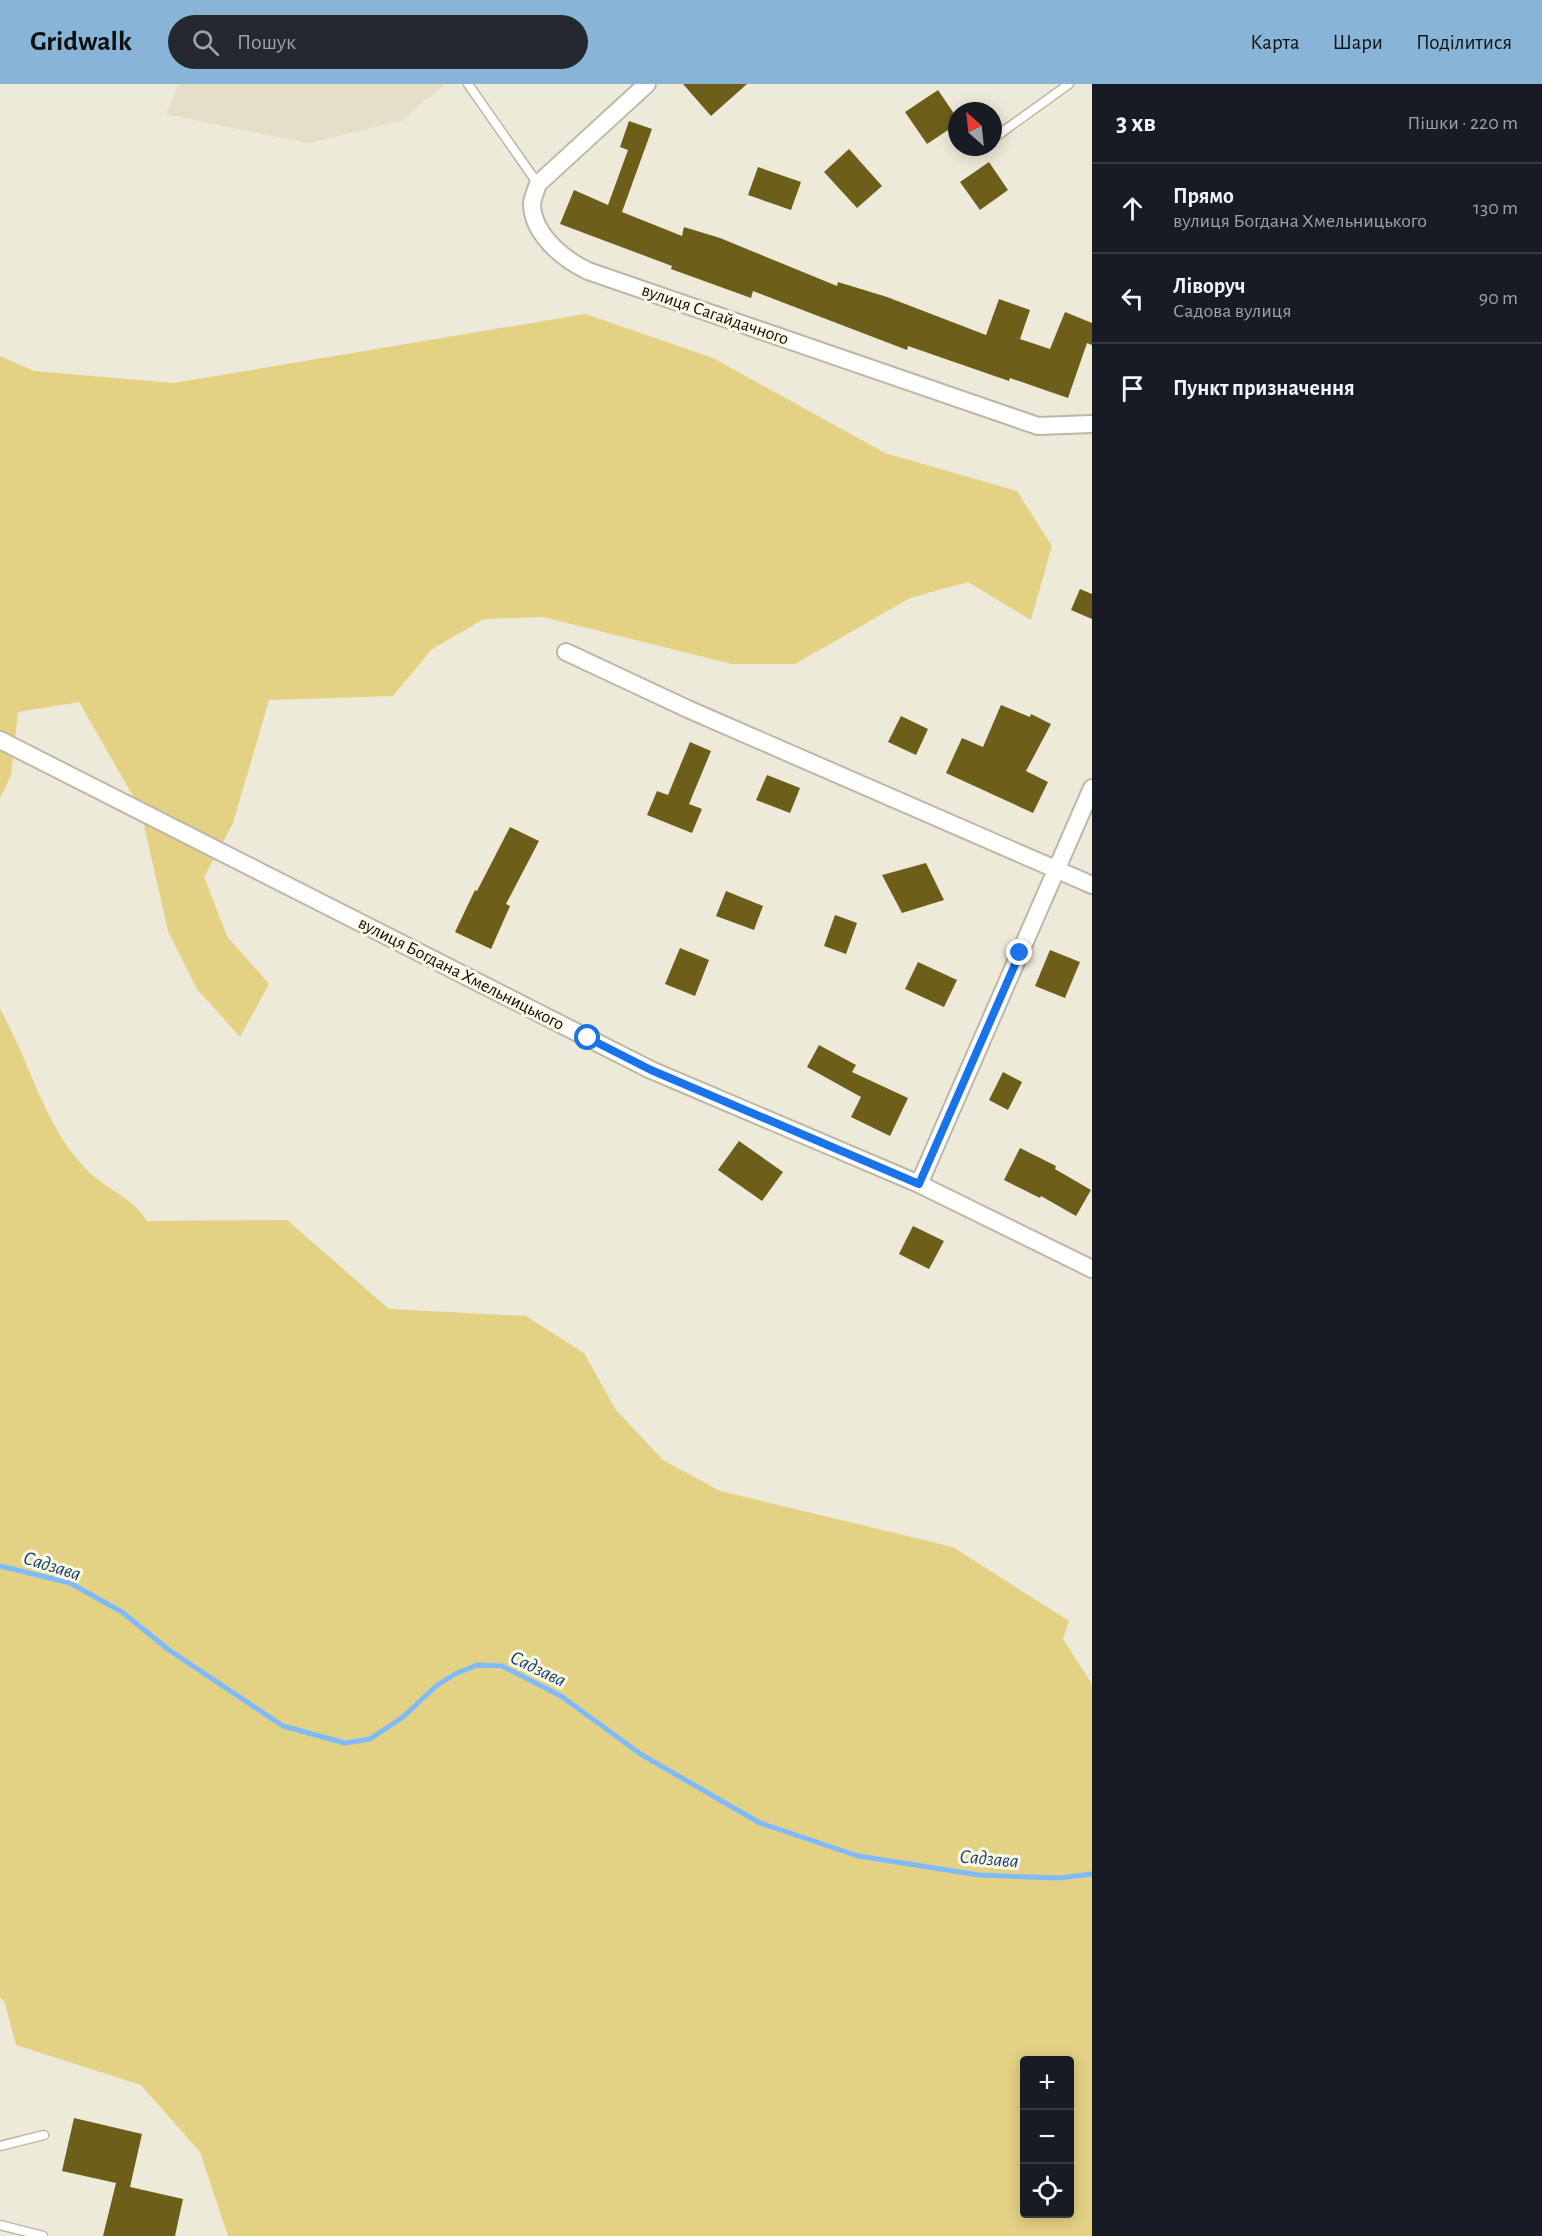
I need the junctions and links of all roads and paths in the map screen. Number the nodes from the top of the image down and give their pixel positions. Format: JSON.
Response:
{"nodes":[{"id":1,"x":468,"y":84,"type":"edge"},
{"id":2,"x":647,"y":84,"type":"edge"},
{"id":3,"x":1069,"y":84,"type":"edge"},
{"id":4,"x":1002,"y":132,"type":"edge"},
{"id":5,"x":538,"y":184,"type":"junction"},
{"id":6,"x":1092,"y":424,"type":"edge"},
{"id":7,"x":566,"y":652,"type":"dead end"},
{"id":8,"x":0,"y":740,"type":"edge"},
{"id":9,"x":1092,"y":788,"type":"edge"},
{"id":10,"x":1057,"y":870,"type":"junction"},
{"id":11,"x":1092,"y":885,"type":"edge"},
{"id":12,"x":919,"y":1184,"type":"junction"},
{"id":13,"x":1092,"y":1269,"type":"edge"},
{"id":14,"x":44,"y":2135,"type":"dead end"},
{"id":15,"x":0,"y":2146,"type":"edge"},
{"id":16,"x":0,"y":2225,"type":"edge"},
{"id":17,"x":43,"y":2236,"type":"edge"}],
"edges":[{"from":1,"to":5,"type":"lane"},
{"from":2,"to":5,"type":"street"},
{"from":3,"to":4,"type":"lane"},
{"from":5,"to":6,"type":"street","name":"вулиця Сагайдачного"},
{"from":7,"to":10,"type":"street"},
{"from":8,"to":12,"type":"street","name":"вулиця Богдана Хмельницького"},
{"from":9,"to":10,"type":"street"},
{"from":10,"to":11,"type":"street"},
{"from":10,"to":12,"type":"street"},
{"from":12,"to":13,"type":"street","name":"вулиця Богдана Хмельницького"},
{"from":14,"to":15,"type":"lane"},
{"from":16,"to":17,"type":"lane"}]}
